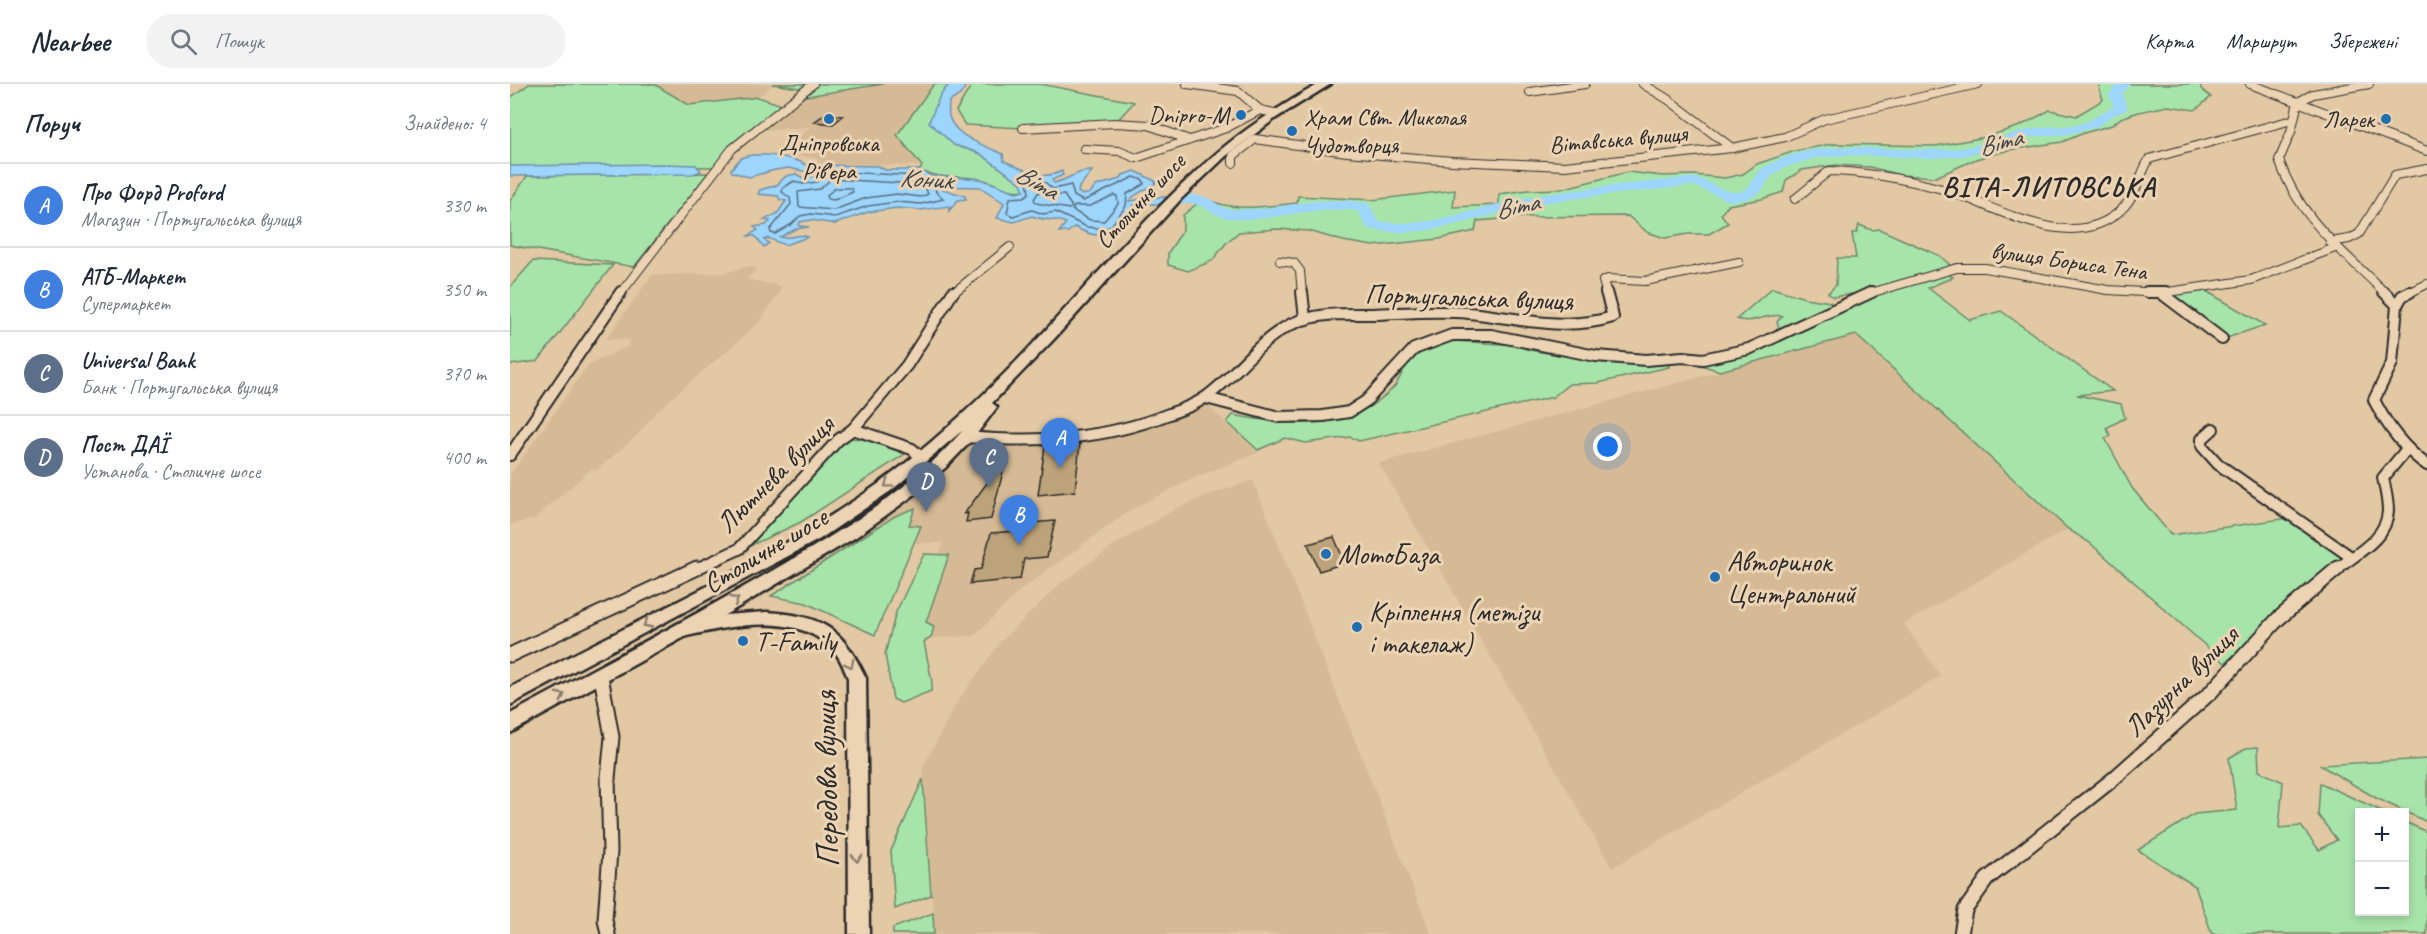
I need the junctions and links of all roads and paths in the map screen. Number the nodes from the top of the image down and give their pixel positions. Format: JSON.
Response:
{"nodes":[{"id":1,"x":813,"y":84,"type":"edge"},
{"id":2,"x":1187,"y":84,"type":"edge"},
{"id":3,"x":1326,"y":84,"type":"edge"},
{"id":4,"x":1585,"y":84,"type":"edge"},
{"id":5,"x":1643,"y":84,"type":"edge"},
{"id":6,"x":1977,"y":84,"type":"edge"},
{"id":7,"x":2250,"y":84,"type":"edge"},
{"id":8,"x":2369,"y":84,"type":"edge"},
{"id":9,"x":1234,"y":86,"type":"edge"},
{"id":10,"x":1530,"y":92,"type":"dead end"},
{"id":11,"x":2298,"y":102,"type":"junction"},
{"id":12,"x":1260,"y":110,"type":"junction"},
{"id":13,"x":1274,"y":113,"type":"junction"},
{"id":14,"x":2292,"y":120,"type":"junction"},
{"id":15,"x":1023,"y":128,"type":"dead end"},
{"id":16,"x":1189,"y":140,"type":"junction"},
{"id":17,"x":1732,"y":148,"type":"junction"},
{"id":18,"x":1084,"y":149,"type":"dead end"},
{"id":19,"x":2427,"y":151,"type":"edge"},
{"id":20,"x":1233,"y":162,"type":"dead end"},
{"id":21,"x":2427,"y":169,"type":"edge"},
{"id":22,"x":1795,"y":199,"type":"dead end"},
{"id":23,"x":2333,"y":245,"type":"junction"},
{"id":24,"x":1010,"y":247,"type":"dead end"},
{"id":25,"x":1280,"y":261,"type":"dead end"},
{"id":26,"x":1739,"y":262,"type":"dead end"},
{"id":27,"x":2427,"y":284,"type":"edge"},
{"id":28,"x":2161,"y":293,"type":"junction"},
{"id":29,"x":2397,"y":305,"type":"junction"},
{"id":30,"x":1305,"y":318,"type":"junction"},
{"id":31,"x":2222,"y":339,"type":"dead end"},
{"id":32,"x":1011,"y":377,"type":"junction"},
{"id":33,"x":1206,"y":398,"type":"junction"},
{"id":34,"x":853,"y":429,"type":"junction"},
{"id":35,"x":2213,"y":429,"type":"dead end"},
{"id":36,"x":966,"y":437,"type":"junction"},
{"id":37,"x":2406,"y":450,"type":"junction"},
{"id":38,"x":510,"y":455,"type":"edge"},
{"id":39,"x":922,"y":458,"type":"junction"},
{"id":40,"x":2427,"y":465,"type":"edge"},
{"id":41,"x":2350,"y":557,"type":"junction"},
{"id":42,"x":668,"y":613,"type":"junction"},
{"id":43,"x":684,"y":629,"type":"junction"},
{"id":44,"x":510,"y":655,"type":"edge"},
{"id":45,"x":601,"y":675,"type":"junction"},
{"id":46,"x":510,"y":697,"type":"edge"},
{"id":47,"x":510,"y":724,"type":"edge"},
{"id":48,"x":608,"y":934,"type":"edge"},
{"id":49,"x":859,"y":934,"type":"edge"},
{"id":50,"x":1961,"y":934,"type":"edge"}],
"edges":[{"from":1,"to":38,"type":"street"},
{"from":2,"to":9,"type":"street"},
{"from":3,"to":13,"type":"main road","name":"Столичне шосе"},
{"from":4,"to":10,"type":"street"},
{"from":5,"to":17,"type":"street"},
{"from":6,"to":17,"type":"street","name":"Вітавська вулиця"},
{"from":7,"to":11,"type":"street"},
{"from":8,"to":11,"type":"street"},
{"from":9,"to":12,"type":"street"},
{"from":11,"to":14,"type":"street"},
{"from":11,"to":19,"type":"street"},
{"from":12,"to":13,"type":"street"},
{"from":12,"to":16,"type":"street"},
{"from":13,"to":32,"type":"main road","name":"Столичне шосе"},
{"from":14,"to":22,"type":"street"},
{"from":14,"to":23,"type":"street"},
{"from":15,"to":16,"type":"street"},
{"from":16,"to":18,"type":"street"},
{"from":17,"to":20,"type":"street","name":"Вітавська вулиця"},
{"from":21,"to":23,"type":"street","name":"вулиця Бориса Тена"},
{"from":23,"to":28,"type":"street","name":"вулиця Бориса Тена"},
{"from":23,"to":29,"type":"street"},
{"from":24,"to":34,"type":"street","name":"Лютнева вулиця"},
{"from":25,"to":30,"type":"street"},
{"from":26,"to":30,"type":"street","name":"Португальська вулиця"},
{"from":27,"to":29,"type":"street"},
{"from":28,"to":31,"type":"street"},
{"from":28,"to":33,"type":"street","name":"вулиця Бориса Тена"},
{"from":29,"to":37,"type":"street"},
{"from":30,"to":33,"type":"street","name":"Португальська вулиця"},
{"from":32,"to":36,"type":"main road","name":"Столичне шосе"},
{"from":32,"to":39,"type":"main road","name":"Столичне шосе"},
{"from":33,"to":36,"type":"street","name":"Португальська вулиця"},
{"from":34,"to":39,"type":"street"},
{"from":34,"to":44,"type":"street","name":"Лютнева вулиця"},
{"from":35,"to":41,"type":"street"},
{"from":43,"to":36,"type":"main road","name":"Столичне шосе","one_way":true},
{"from":37,"to":40,"type":"street"},
{"from":37,"to":41,"type":"street","name":"Лазурна вулиця"},
{"from":39,"to":42,"type":"main road","name":"Столичне шосе","one_way":true},
{"from":41,"to":50,"type":"street","name":"Лазурна вулиця"},
{"from":42,"to":43,"type":"main road"},
{"from":42,"to":46,"type":"main road","name":"Столичне шосе","one_way":true},
{"from":43,"to":45,"type":"main road","name":"Столичне шосе"},
{"from":43,"to":49,"type":"street","name":"Передова вулиця","one_way":true},
{"from":47,"to":45,"type":"main road","name":"Столичне шосе","one_way":true},
{"from":45,"to":48,"type":"street"}]}
